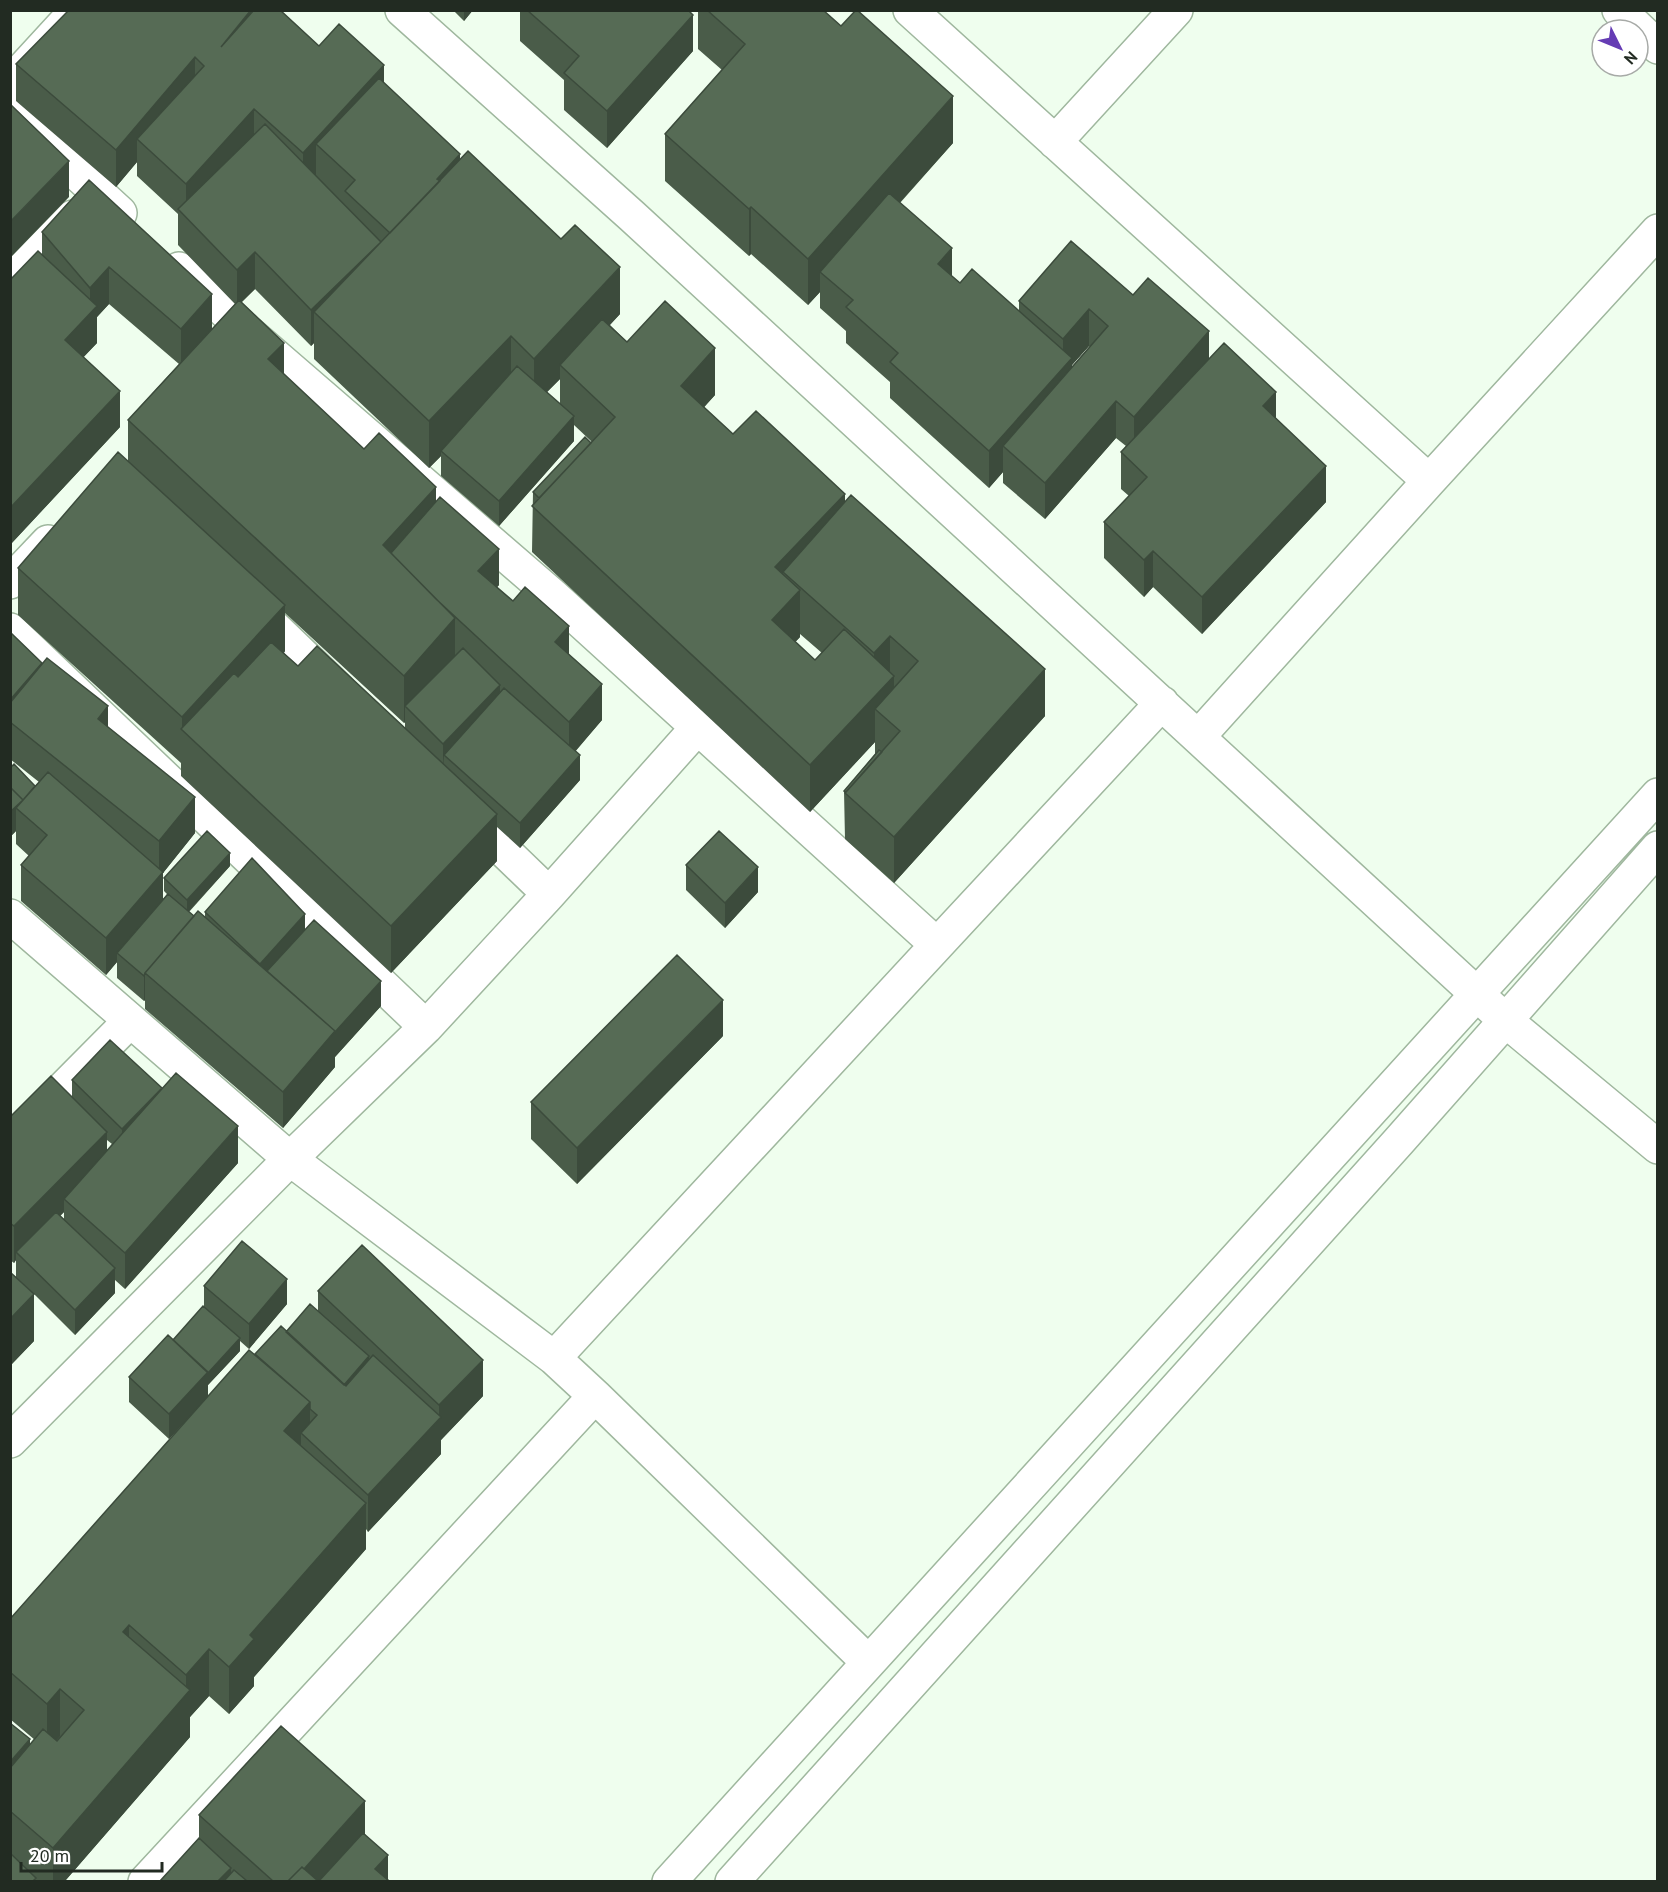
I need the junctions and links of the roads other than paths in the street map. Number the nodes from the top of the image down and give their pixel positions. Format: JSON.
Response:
{"nodes":[{"id":1,"x":76,"y":10,"type":"edge"},
{"id":2,"x":402,"y":10,"type":"edge"},
{"id":3,"x":910,"y":10,"type":"edge"},
{"id":4,"x":1176,"y":10,"type":"edge"},
{"id":5,"x":1618,"y":10,"type":"edge"},
{"id":6,"x":1658,"y":47,"type":"edge"},
{"id":7,"x":10,"y":83,"type":"edge"},
{"id":8,"x":10,"y":112,"type":"edge"},
{"id":9,"x":1055,"y":142,"type":"junction"},
{"id":10,"x":97,"y":191,"type":"junction"},
{"id":11,"x":1658,"y":231,"type":"edge"},
{"id":12,"x":10,"y":282,"type":"edge"},
{"id":13,"x":240,"y":325,"type":"junction"},
{"id":14,"x":202,"y":368,"type":"edge"},
{"id":15,"x":1428,"y":481,"type":"junction"},
{"id":16,"x":65,"y":523,"type":"edge"},
{"id":17,"x":10,"y":582,"type":"edge"},
{"id":18,"x":234,"y":589,"type":"edge"},
{"id":19,"x":10,"y":630,"type":"edge"},
{"id":20,"x":1162,"y":703,"type":"junction"},
{"id":21,"x":362,"y":712,"type":"edge"},
{"id":22,"x":698,"y":727,"type":"junction"},
{"id":23,"x":1198,"y":737,"type":"junction"},
{"id":24,"x":447,"y":795,"type":"edge"},
{"id":25,"x":1658,"y":795,"type":"edge"},
{"id":26,"x":1658,"y":848,"type":"edge"},
{"id":27,"x":549,"y":894,"type":"junction"},
{"id":28,"x":10,"y":916,"type":"edge"},
{"id":29,"x":937,"y":945,"type":"junction"},
{"id":30,"x":1477,"y":994,"type":"junction"},
{"id":31,"x":1505,"y":1020,"type":"junction"},
{"id":32,"x":130,"y":1021,"type":"junction"},
{"id":33,"x":426,"y":1027,"type":"junction"},
{"id":34,"x":10,"y":1142,"type":"edge"},
{"id":35,"x":1658,"y":1147,"type":"edge"},
{"id":36,"x":290,"y":1159,"type":"junction"},
{"id":37,"x":554,"y":1358,"type":"junction"},
{"id":38,"x":595,"y":1396,"type":"junction"},
{"id":39,"x":10,"y":1441,"type":"edge"},
{"id":40,"x":867,"y":1661,"type":"junction"},
{"id":41,"x":145,"y":1881,"type":"edge"},
{"id":42,"x":669,"y":1881,"type":"edge"},
{"id":43,"x":732,"y":1881,"type":"edge"}],
"edges":[{"from":1,"to":7,"type":"street"},
{"from":2,"to":20,"type":"street"},
{"from":3,"to":9,"type":"street"},
{"from":4,"to":9,"type":"street"},
{"from":5,"to":6,"type":"street"},
{"from":8,"to":10,"type":"street"},
{"from":9,"to":15,"type":"street"},
{"from":10,"to":12,"type":"street"},
{"from":10,"to":13,"type":"street"},
{"from":11,"to":15,"type":"street"},
{"from":13,"to":14,"type":"street"},
{"from":13,"to":22,"type":"street"},
{"from":15,"to":23,"type":"street"},
{"from":16,"to":17,"type":"street"},
{"from":18,"to":21,"type":"street"},
{"from":19,"to":33,"type":"street"},
{"from":20,"to":23,"type":"street"},
{"from":20,"to":29,"type":"street"},
{"from":22,"to":27,"type":"street"},
{"from":22,"to":29,"type":"street"},
{"from":23,"to":30,"type":"street"},
{"from":24,"to":27,"type":"street"},
{"from":25,"to":30,"type":"street"},
{"from":26,"to":31,"type":"street"},
{"from":27,"to":33,"type":"street"},
{"from":28,"to":32,"type":"street"},
{"from":29,"to":37,"type":"street"},
{"from":30,"to":31,"type":"street"},
{"from":30,"to":40,"type":"street"},
{"from":31,"to":35,"type":"street"},
{"from":31,"to":43,"type":"street"},
{"from":32,"to":34,"type":"street"},
{"from":32,"to":36,"type":"street"},
{"from":33,"to":36,"type":"street"},
{"from":36,"to":37,"type":"street"},
{"from":36,"to":39,"type":"street"},
{"from":37,"to":38,"type":"street"},
{"from":38,"to":40,"type":"street"},
{"from":38,"to":41,"type":"street"},
{"from":40,"to":42,"type":"street"}]}
